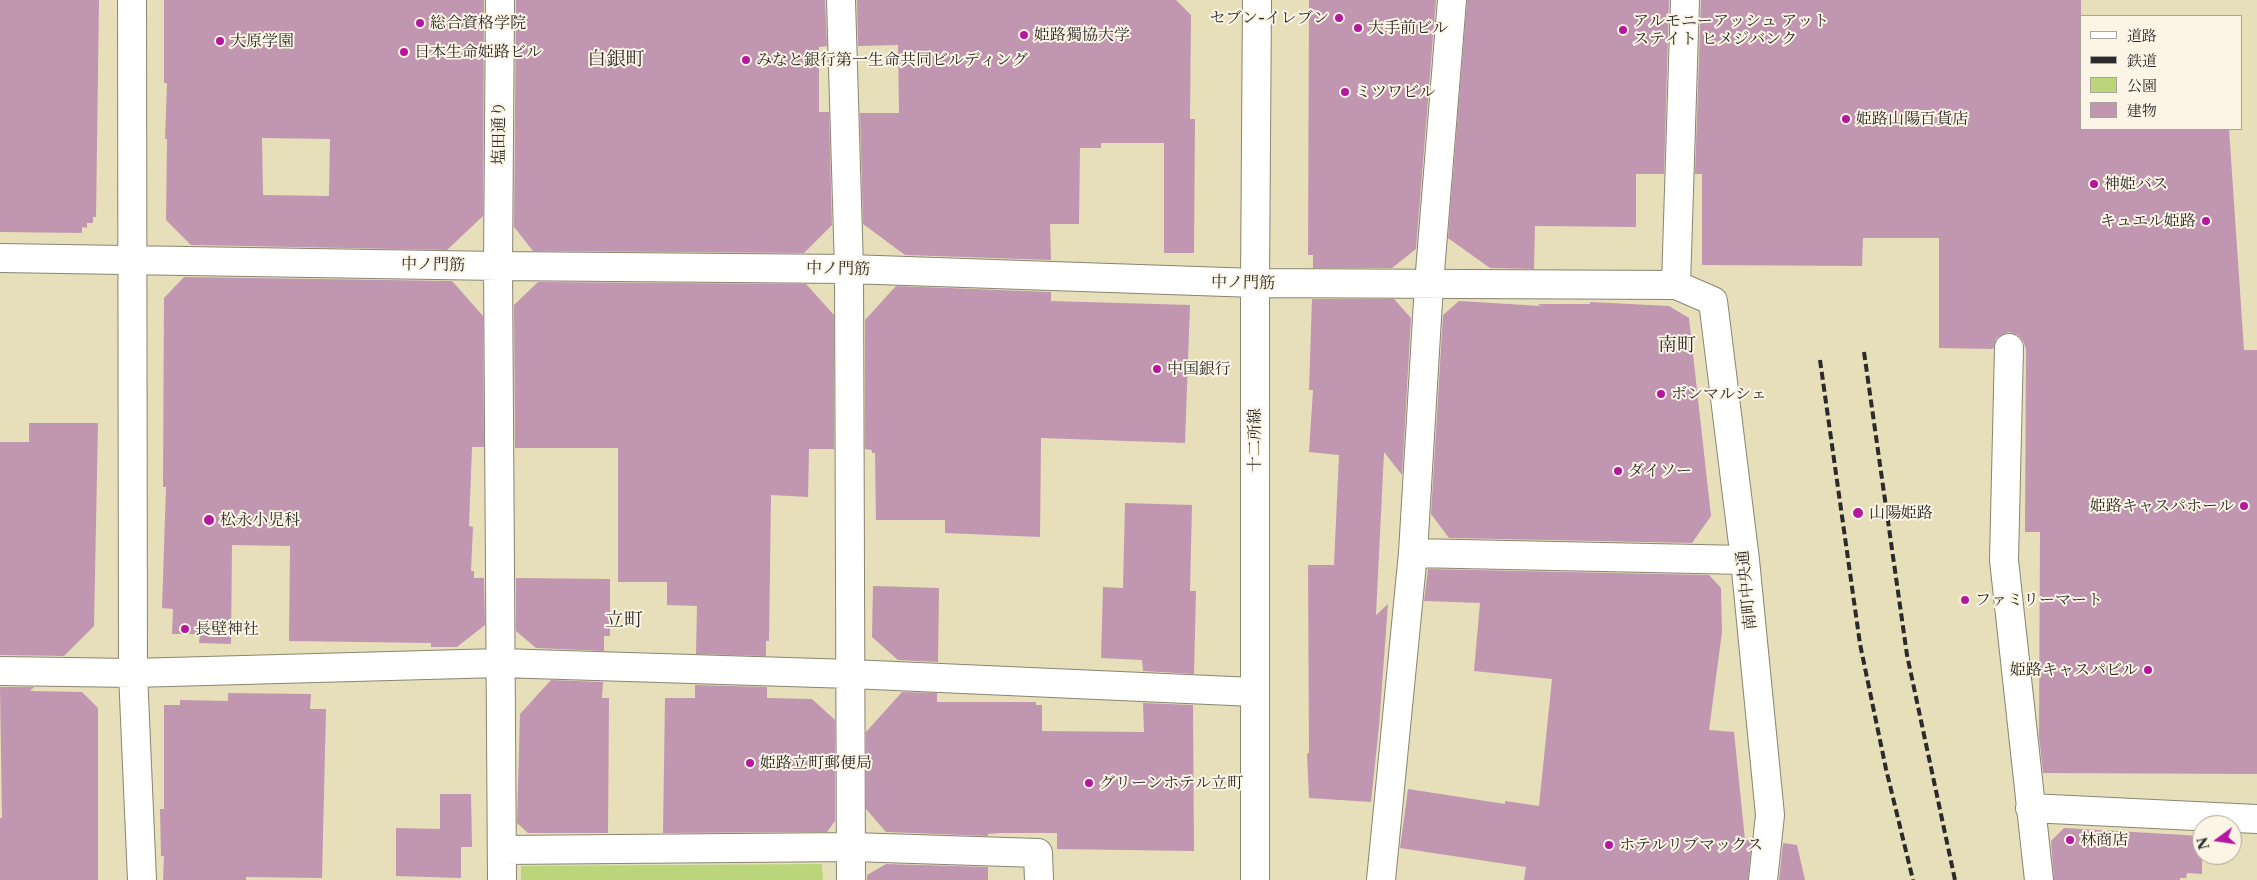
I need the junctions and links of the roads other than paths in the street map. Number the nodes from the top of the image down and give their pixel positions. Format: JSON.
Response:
{"nodes":[{"id":1,"x":132,"y":0,"type":"edge"},
{"id":2,"x":500,"y":0,"type":"edge"},
{"id":3,"x":840,"y":0,"type":"edge"},
{"id":4,"x":1257,"y":0,"type":"edge"},
{"id":5,"x":1452,"y":0,"type":"edge"},
{"id":6,"x":1685,"y":0,"type":"edge"},
{"id":7,"x":0,"y":258,"type":"edge"},
{"id":8,"x":130,"y":260,"type":"junction"},
{"id":9,"x":498,"y":266,"type":"junction"},
{"id":10,"x":849,"y":269,"type":"junction"},
{"id":11,"x":1255,"y":283,"type":"junction"},
{"id":12,"x":1429,"y":284,"type":"junction"},
{"id":13,"x":1676,"y":285,"type":"junction"},
{"id":14,"x":2009,"y":348,"type":"dead end"},
{"id":15,"x":1413,"y":553,"type":"junction"},
{"id":16,"x":1745,"y":560,"type":"junction"},
{"id":17,"x":500,"y":663,"type":"junction"},
{"id":18,"x":0,"y":671,"type":"edge"},
{"id":19,"x":133,"y":673,"type":"junction"},
{"id":20,"x":851,"y":674,"type":"junction"},
{"id":21,"x":1254,"y":692,"type":"junction"},
{"id":22,"x":2030,"y":808,"type":"junction"},
{"id":23,"x":2257,"y":818,"type":"edge"},
{"id":24,"x":852,"y":847,"type":"junction"},
{"id":25,"x":502,"y":850,"type":"junction"},
{"id":26,"x":142,"y":880,"type":"edge"},
{"id":27,"x":502,"y":880,"type":"edge"},
{"id":28,"x":851,"y":880,"type":"edge"},
{"id":29,"x":1039,"y":880,"type":"edge"},
{"id":30,"x":1256,"y":880,"type":"edge"},
{"id":31,"x":1381,"y":880,"type":"edge"},
{"id":32,"x":1763,"y":880,"type":"edge"},
{"id":33,"x":2038,"y":880,"type":"edge"}],
"edges":[{"from":1,"to":8,"type":"street"},
{"from":2,"to":9,"type":"street","name":"塩田通り"},
{"from":3,"to":10,"type":"street"},
{"from":4,"to":11,"type":"street","name":"十二所線"},
{"from":5,"to":12,"type":"street"},
{"from":6,"to":13,"type":"street"},
{"from":7,"to":8,"type":"street","name":"中ノ門筋"},
{"from":8,"to":9,"type":"street","name":"中ノ門筋"},
{"from":8,"to":19,"type":"street"},
{"from":9,"to":10,"type":"street","name":"中ノ門筋"},
{"from":9,"to":17,"type":"street","name":"塩田通り"},
{"from":10,"to":11,"type":"street","name":"中ノ門筋"},
{"from":10,"to":20,"type":"street"},
{"from":11,"to":12,"type":"street","name":"中ノ門筋"},
{"from":11,"to":21,"type":"street","name":"十二所線"},
{"from":12,"to":13,"type":"street","name":"中ノ門筋"},
{"from":12,"to":15,"type":"street"},
{"from":13,"to":16,"type":"street","name":"南町中央通"},
{"from":14,"to":22,"type":"street"},
{"from":15,"to":16,"type":"street"},
{"from":15,"to":31,"type":"street"},
{"from":16,"to":32,"type":"street","name":"南町中央通"},
{"from":17,"to":19,"type":"street"},
{"from":17,"to":20,"type":"street"},
{"from":17,"to":25,"type":"street","name":"塩田通り"},
{"from":18,"to":19,"type":"street"},
{"from":19,"to":26,"type":"street"},
{"from":20,"to":21,"type":"street"},
{"from":20,"to":24,"type":"street"},
{"from":21,"to":30,"type":"street","name":"十二所線"},
{"from":22,"to":23,"type":"street"},
{"from":22,"to":33,"type":"street"},
{"from":24,"to":25,"type":"street"},
{"from":24,"to":28,"type":"street"},
{"from":24,"to":29,"type":"street"},
{"from":25,"to":27,"type":"street","name":"塩田通り"}]}
